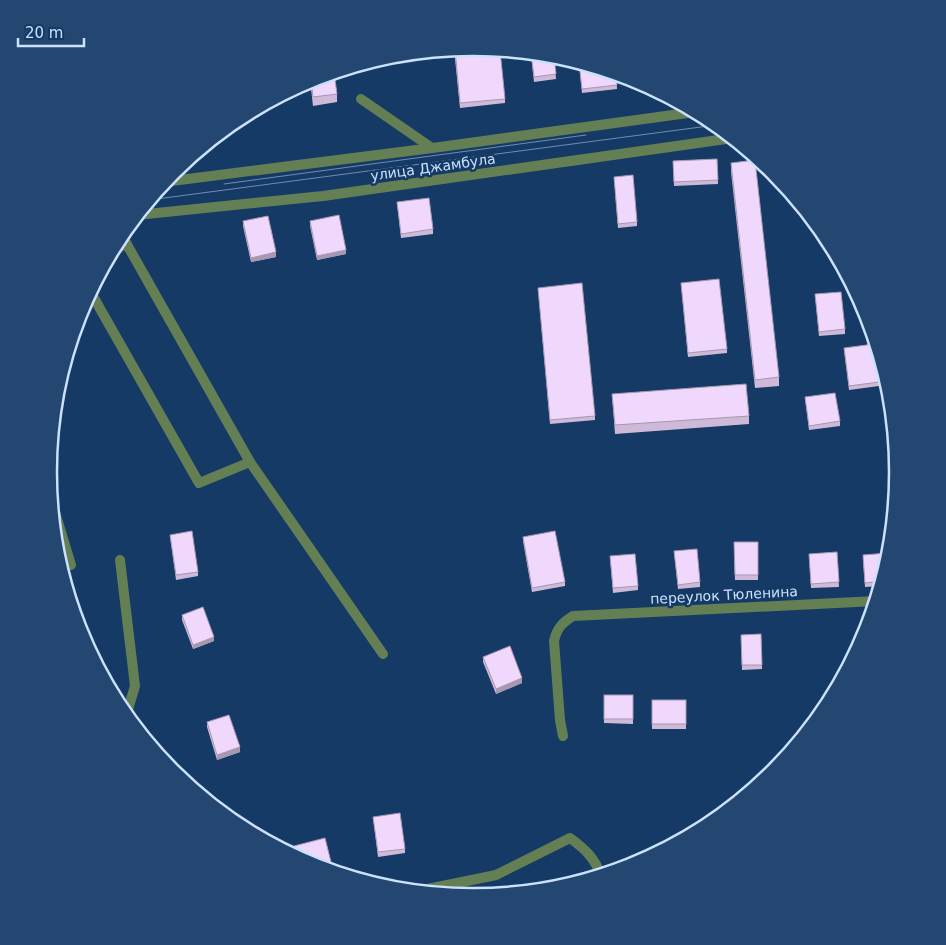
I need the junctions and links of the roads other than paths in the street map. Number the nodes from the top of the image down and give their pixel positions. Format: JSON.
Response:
{"nodes":[{"id":1,"x":361,"y":99,"type":"dead end"},
{"id":2,"x":684,"y":114,"type":"edge"},
{"id":3,"x":723,"y":139,"type":"edge"},
{"id":4,"x":432,"y":148,"type":"junction"},
{"id":5,"x":177,"y":180,"type":"edge"},
{"id":6,"x":147,"y":214,"type":"edge"},
{"id":7,"x":126,"y":243,"type":"edge"},
{"id":8,"x":95,"y":299,"type":"edge"},
{"id":9,"x":250,"y":462,"type":"junction"},
{"id":10,"x":61,"y":531,"type":"edge"},
{"id":11,"x":120,"y":560,"type":"dead end"},
{"id":12,"x":71,"y":565,"type":"dead end"},
{"id":13,"x":868,"y":601,"type":"edge"},
{"id":14,"x":383,"y":654,"type":"dead end"},
{"id":15,"x":129,"y":707,"type":"edge"},
{"id":16,"x":563,"y":736,"type":"dead end"},
{"id":17,"x":598,"y":870,"type":"edge"},
{"id":18,"x":436,"y":887,"type":"edge"}],
"edges":[{"from":1,"to":4,"type":"street"},
{"from":2,"to":4,"type":"street","name":"улица Джамбула"},
{"from":3,"to":6,"type":"street","name":"улица Джамбула"},
{"from":4,"to":5,"type":"street","name":"улица Джамбула"},
{"from":7,"to":9,"type":"street"},
{"from":8,"to":9,"type":"street"},
{"from":9,"to":14,"type":"street"},
{"from":10,"to":12,"type":"street"},
{"from":11,"to":15,"type":"street"},
{"from":13,"to":16,"type":"street","name":"переулок Тюленина"},
{"from":17,"to":18,"type":"street"}]}
